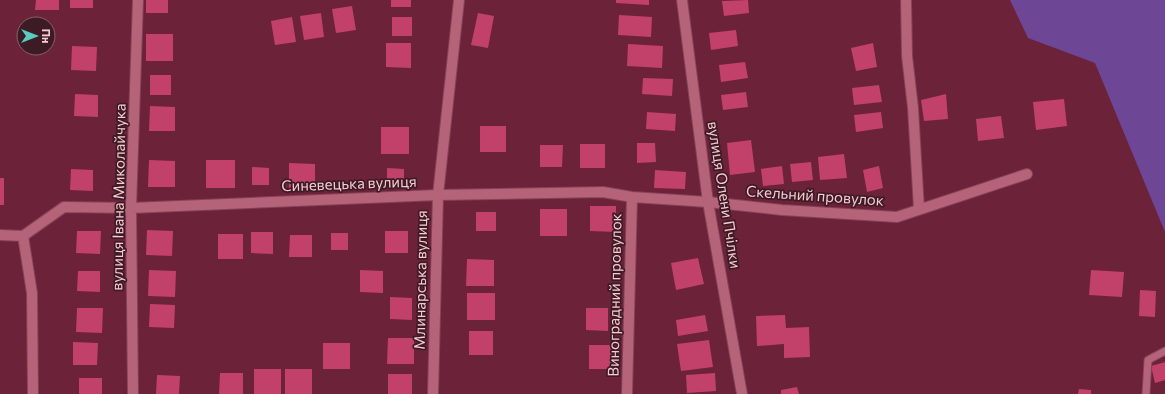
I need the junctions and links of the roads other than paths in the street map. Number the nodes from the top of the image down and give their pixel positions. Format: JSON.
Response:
{"nodes":[{"id":1,"x":138,"y":0,"type":"edge"},
{"id":2,"x":459,"y":0,"type":"edge"},
{"id":3,"x":682,"y":0,"type":"edge"},
{"id":4,"x":906,"y":0,"type":"edge"},
{"id":5,"x":1027,"y":174,"type":"dead end"},
{"id":6,"x":438,"y":195,"type":"junction"},
{"id":7,"x":632,"y":197,"type":"junction"},
{"id":8,"x":708,"y":202,"type":"junction"},
{"id":9,"x":131,"y":208,"type":"junction"},
{"id":10,"x":920,"y":209,"type":"junction"},
{"id":11,"x":0,"y":235,"type":"edge"},
{"id":12,"x":23,"y":236,"type":"junction"},
{"id":13,"x":1165,"y":351,"type":"edge"},
{"id":14,"x":32,"y":394,"type":"edge"},
{"id":15,"x":133,"y":394,"type":"edge"},
{"id":16,"x":433,"y":394,"type":"edge"},
{"id":17,"x":627,"y":394,"type":"edge"},
{"id":18,"x":742,"y":394,"type":"edge"},
{"id":19,"x":1146,"y":394,"type":"edge"}],
"edges":[{"from":1,"to":9,"type":"street","name":"вулиця Івана Миколайчука"},
{"from":2,"to":6,"type":"street","name":"Млинарська вулиця"},
{"from":3,"to":8,"type":"street","name":"вулиця Олени Пчілки"},
{"from":4,"to":10,"type":"street"},
{"from":5,"to":10,"type":"street","name":"Скельний провулок"},
{"from":6,"to":7,"type":"street","name":"Синевецька вулиця"},
{"from":6,"to":9,"type":"street","name":"Синевецька вулиця"},
{"from":6,"to":16,"type":"street","name":"Млинарська вулиця"},
{"from":7,"to":8,"type":"street","name":"Синевецька вулиця"},
{"from":7,"to":17,"type":"street","name":"Виноградний провулок"},
{"from":8,"to":10,"type":"street","name":"Скельний провулок"},
{"from":8,"to":18,"type":"street","name":"вулиця Олени Пчілки"},
{"from":9,"to":12,"type":"street","name":"Синевецька вулиця"},
{"from":9,"to":15,"type":"street","name":"вулиця Івана Миколайчука"},
{"from":11,"to":12,"type":"street"},
{"from":12,"to":14,"type":"street"},
{"from":13,"to":19,"type":"lane"}]}
